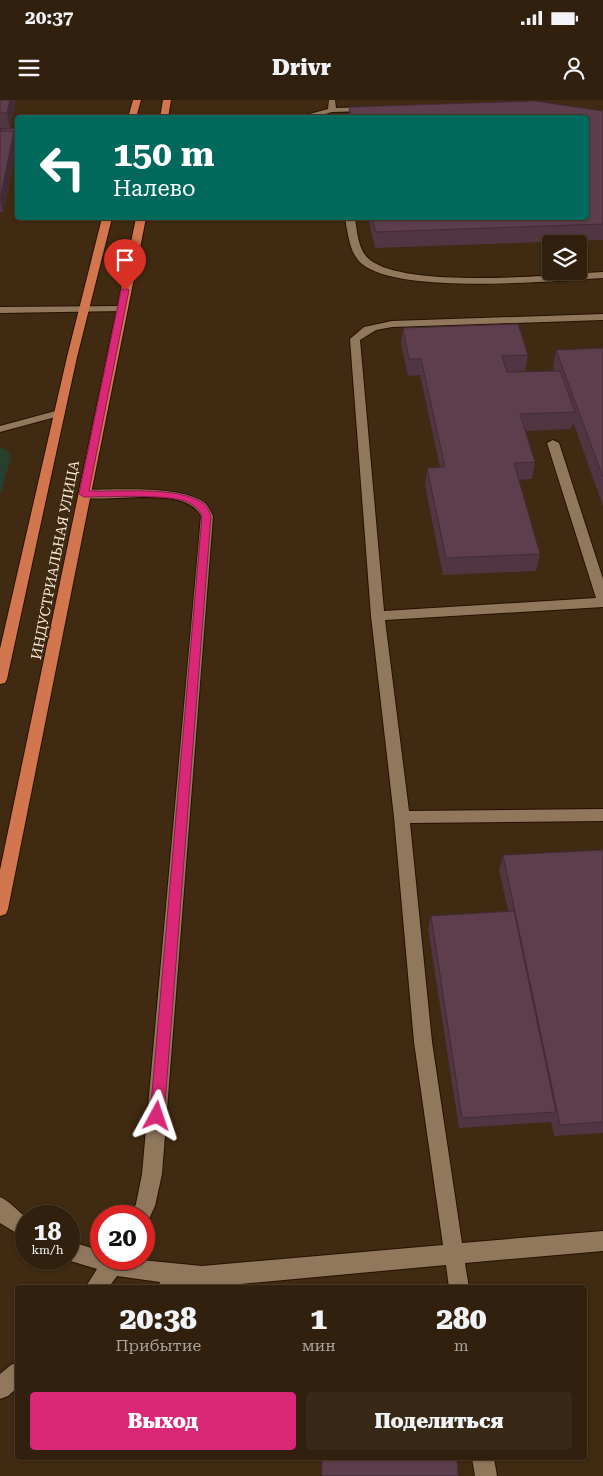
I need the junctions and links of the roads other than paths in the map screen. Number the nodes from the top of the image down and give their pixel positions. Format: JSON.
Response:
{"nodes":[{"id":1,"x":137,"y":100,"type":"edge"},
{"id":2,"x":168,"y":100,"type":"edge"},
{"id":3,"x":332,"y":100,"type":"edge"},
{"id":4,"x":360,"y":100,"type":"edge"},
{"id":5,"x":379,"y":108,"type":"edge"},
{"id":6,"x":332,"y":114,"type":"edge"},
{"id":7,"x":133,"y":115,"type":"edge"},
{"id":8,"x":165,"y":115,"type":"edge"},
{"id":9,"x":0,"y":134,"type":"edge"},
{"id":10,"x":15,"y":134,"type":"edge"},
{"id":11,"x":106,"y":220,"type":"edge"},
{"id":12,"x":141,"y":220,"type":"edge"},
{"id":13,"x":350,"y":220,"type":"edge"},
{"id":14,"x":603,"y":275,"type":"edge"},
{"id":15,"x":84,"y":309,"type":"junction"},
{"id":16,"x":121,"y":309,"type":"junction"},
{"id":17,"x":0,"y":310,"type":"edge"},
{"id":18,"x":603,"y":317,"type":"edge"},
{"id":19,"x":60,"y":413,"type":"junction"},
{"id":20,"x":0,"y":429,"type":"edge"},
{"id":21,"x":553,"y":443,"type":"dead end"},
{"id":22,"x":84,"y":494,"type":"junction"},
{"id":23,"x":603,"y":601,"type":"edge"},
{"id":24,"x":378,"y":616,"type":"junction"},
{"id":25,"x":0,"y":679,"type":"edge"},
{"id":26,"x":603,"y":815,"type":"edge"},
{"id":27,"x":402,"y":817,"type":"junction"},
{"id":28,"x":0,"y":909,"type":"edge"},
{"id":29,"x":145,"y":1205,"type":"edge"},
{"id":30,"x":0,"y":1208,"type":"edge"},
{"id":31,"x":15,"y":1221,"type":"edge"},
{"id":32,"x":603,"y":1241,"type":"edge"},
{"id":33,"x":454,"y":1253,"type":"junction"},
{"id":34,"x":109,"y":1270,"type":"edge"},
{"id":35,"x":144,"y":1270,"type":"edge"},
{"id":36,"x":202,"y":1276,"type":"junction"},
{"id":37,"x":96,"y":1285,"type":"edge"},
{"id":38,"x":176,"y":1285,"type":"edge"},
{"id":39,"x":459,"y":1285,"type":"edge"},
{"id":40,"x":15,"y":1375,"type":"edge"},
{"id":41,"x":0,"y":1388,"type":"edge"},
{"id":42,"x":483,"y":1460,"type":"edge"},
{"id":43,"x":486,"y":1476,"type":"edge"}],
"edges":[{"from":1,"to":7,"type":"main road"},
{"from":2,"to":8,"type":"main road"},
{"from":3,"to":6,"type":"lane"},
{"from":4,"to":6,"type":"lane"},
{"from":5,"to":6,"type":"lane"},
{"from":9,"to":10,"type":"lane"},
{"from":11,"to":15,"type":"main road","name":"ИНДУСТРИАЛЬНАЯ УЛИЦА"},
{"from":12,"to":16,"type":"main road","name":"ИНДУСТРИАЛЬНАЯ УЛИЦА"},
{"from":13,"to":14,"type":"lane"},
{"from":15,"to":16,"type":"lane"},
{"from":15,"to":17,"type":"lane"},
{"from":15,"to":19,"type":"main road","name":"ИНДУСТРИАЛЬНАЯ УЛИЦА"},
{"from":16,"to":22,"type":"main road","name":"ИНДУСТРИАЛЬНАЯ УЛИЦА"},
{"from":18,"to":24,"type":"lane"},
{"from":19,"to":20,"type":"lane"},
{"from":19,"to":25,"type":"main road","name":"ИНДУСТРИАЛЬНАЯ УЛИЦА"},
{"from":21,"to":23,"type":"lane"},
{"from":22,"to":28,"type":"main road","name":"ИНДУСТРИАЛЬНАЯ УЛИЦА"},
{"from":22,"to":29,"type":"lane"},
{"from":23,"to":24,"type":"lane"},
{"from":24,"to":27,"type":"lane"},
{"from":26,"to":27,"type":"lane"},
{"from":27,"to":33,"type":"lane"},
{"from":30,"to":31,"type":"lane"},
{"from":32,"to":33,"type":"lane"},
{"from":33,"to":36,"type":"lane"},
{"from":33,"to":39,"type":"lane"},
{"from":34,"to":37,"type":"lane"},
{"from":35,"to":36,"type":"lane"},
{"from":36,"to":38,"type":"lane"},
{"from":40,"to":41,"type":"lane"},
{"from":42,"to":43,"type":"lane"}]}
